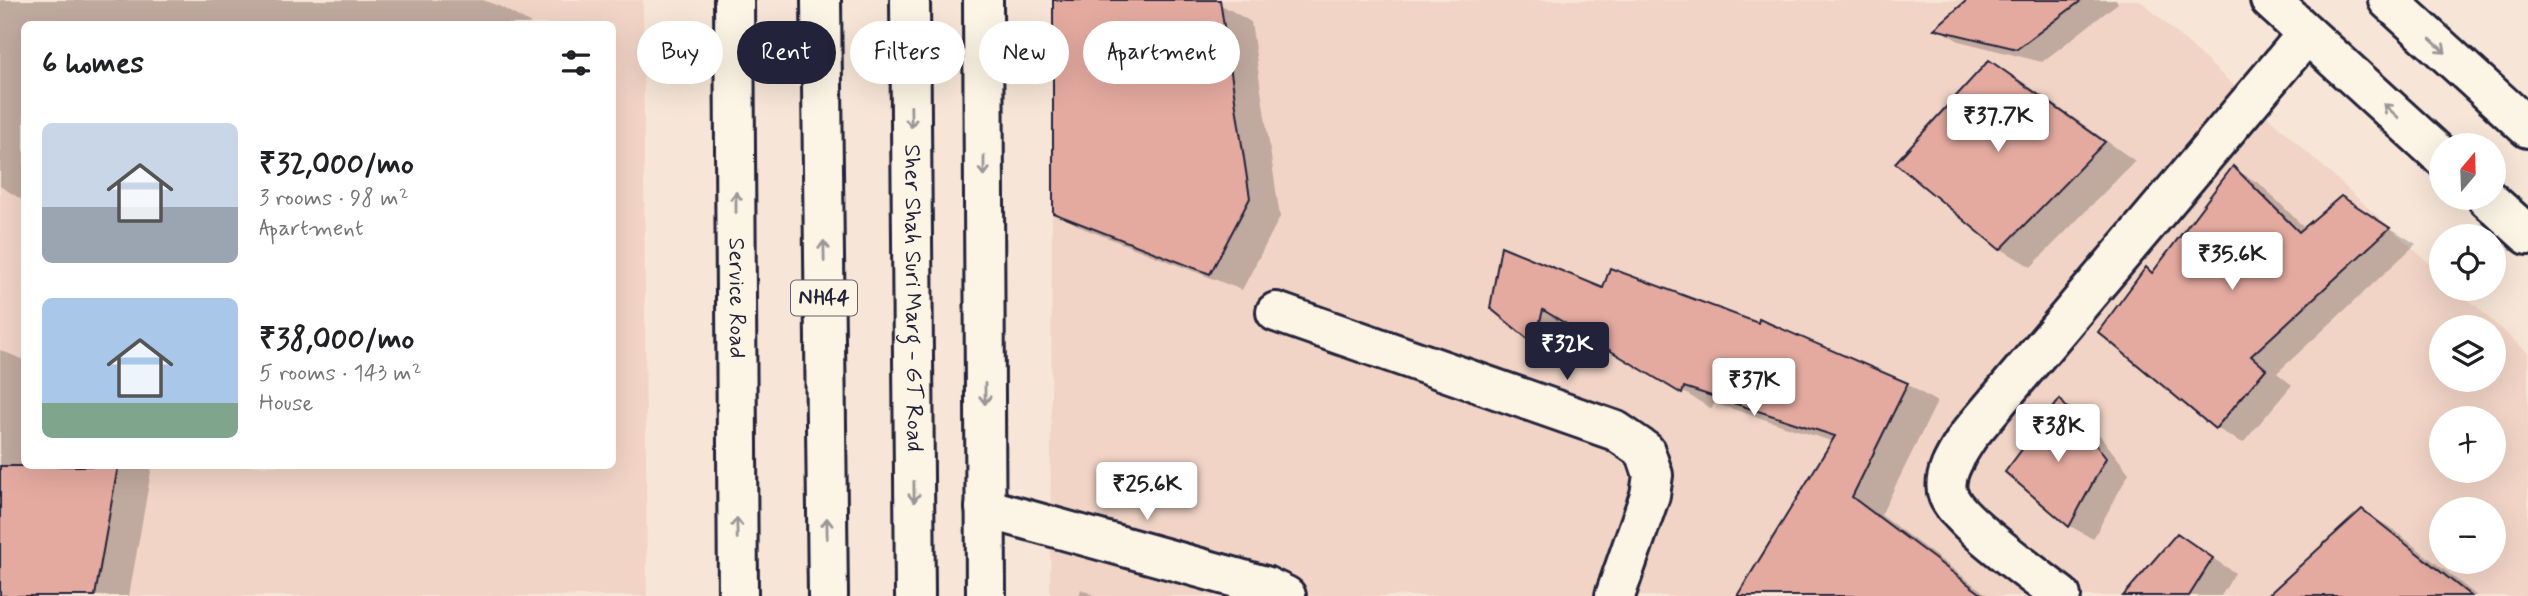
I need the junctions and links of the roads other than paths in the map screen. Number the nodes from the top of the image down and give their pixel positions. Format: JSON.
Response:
{"nodes":[{"id":1,"x":734,"y":0,"type":"edge"},
{"id":2,"x":821,"y":0,"type":"edge"},
{"id":3,"x":910,"y":0,"type":"edge"},
{"id":4,"x":983,"y":0,"type":"edge"},
{"id":5,"x":2270,"y":0,"type":"edge"},
{"id":6,"x":2388,"y":0,"type":"edge"},
{"id":7,"x":2306,"y":34,"type":"junction"},
{"id":8,"x":2528,"y":128,"type":"edge"},
{"id":9,"x":2429,"y":145,"type":"edge"},
{"id":10,"x":2500,"y":210,"type":"edge"},
{"id":11,"x":2528,"y":235,"type":"edge"},
{"id":12,"x":1276,"y":312,"type":"dead end"},
{"id":13,"x":985,"y":508,"type":"junction"},
{"id":14,"x":738,"y":596,"type":"edge"},
{"id":15,"x":828,"y":596,"type":"edge"},
{"id":16,"x":915,"y":596,"type":"edge"},
{"id":17,"x":986,"y":596,"type":"edge"},
{"id":18,"x":1286,"y":596,"type":"edge"},
{"id":19,"x":1615,"y":596,"type":"edge"},
{"id":20,"x":2061,"y":596,"type":"edge"}],
"edges":[{"from":14,"to":1,"type":"main road","name":"Service Road","one_way":true},
{"from":15,"to":2,"type":"main road","number":"NH44","one_way":true},
{"from":3,"to":16,"type":"main road","name":"Sher Shah Suri Marg - GT Road","one_way":true},
{"from":4,"to":13,"type":"main road","one_way":true},
{"from":5,"to":7,"type":"main road"},
{"from":6,"to":8,"type":"main road","one_way":true},
{"from":9,"to":7,"type":"main road","one_way":true},
{"from":7,"to":20,"type":"main road"},
{"from":10,"to":11,"type":"main road"},
{"from":12,"to":19,"type":"main road"},
{"from":13,"to":17,"type":"main road"},
{"from":13,"to":18,"type":"main road"}]}
